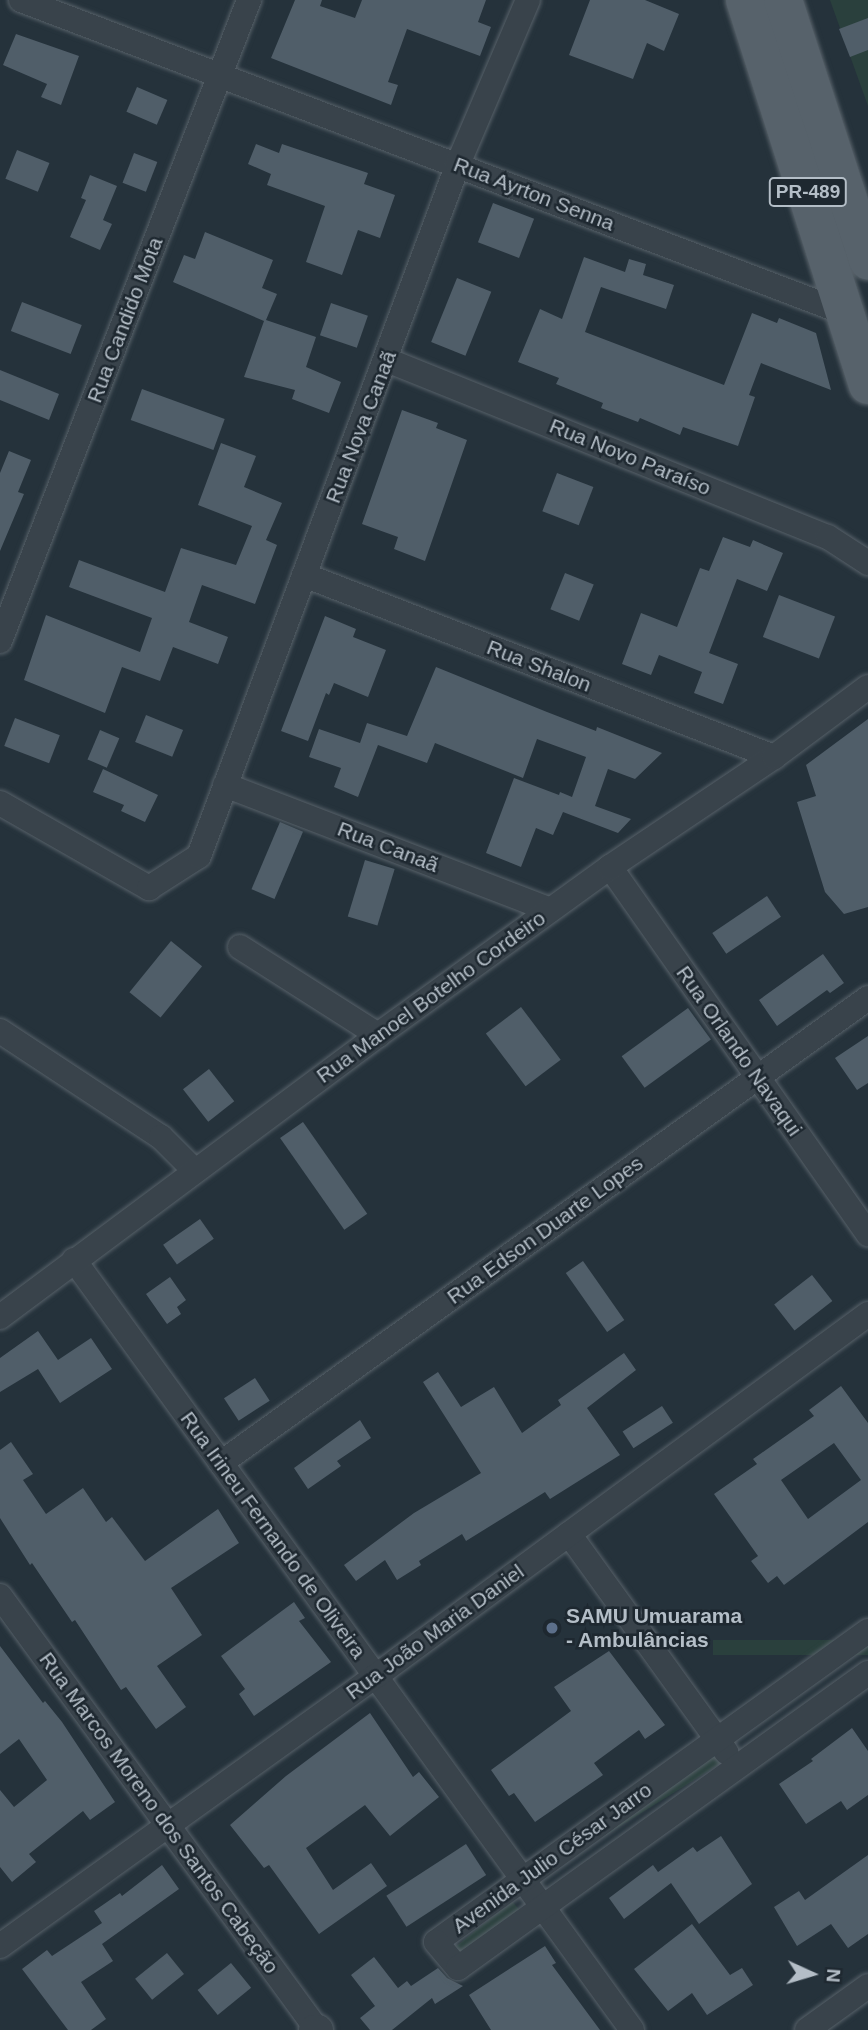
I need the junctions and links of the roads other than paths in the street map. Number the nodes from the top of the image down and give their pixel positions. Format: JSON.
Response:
{"nodes":[{"id":1,"x":21,"y":0,"type":"edge"},
{"id":2,"x":249,"y":0,"type":"edge"},
{"id":3,"x":528,"y":0,"type":"edge"},
{"id":4,"x":745,"y":0,"type":"edge"},
{"id":5,"x":783,"y":0,"type":"edge"},
{"id":6,"x":220,"y":75,"type":"junction"},
{"id":7,"x":458,"y":164,"type":"junction"},
{"id":8,"x":868,"y":260,"type":"edge"},
{"id":9,"x":848,"y":314,"type":"junction"},
{"id":10,"x":387,"y":360,"type":"junction"},
{"id":11,"x":868,"y":385,"type":"edge"},
{"id":12,"x":868,"y":563,"type":"edge"},
{"id":13,"x":304,"y":575,"type":"junction"},
{"id":14,"x":0,"y":641,"type":"edge"},
{"id":15,"x":868,"y":687,"type":"edge"},
{"id":16,"x":774,"y":757,"type":"junction"},
{"id":17,"x":225,"y":785,"type":"junction"},
{"id":18,"x":0,"y":803,"type":"edge"},
{"id":19,"x":610,"y":867,"type":"junction"},
{"id":20,"x":551,"y":910,"type":"junction"},
{"id":21,"x":240,"y":947,"type":"dead end"},
{"id":22,"x":868,"y":998,"type":"edge"},
{"id":23,"x":0,"y":1031,"type":"edge"},
{"id":24,"x":378,"y":1035,"type":"junction"},
{"id":25,"x":758,"y":1077,"type":"junction"},
{"id":26,"x":194,"y":1170,"type":"junction"},
{"id":27,"x":868,"y":1234,"type":"edge"},
{"id":28,"x":74,"y":1260,"type":"junction"},
{"id":29,"x":868,"y":1314,"type":"edge"},
{"id":30,"x":0,"y":1317,"type":"edge"},
{"id":31,"x":221,"y":1463,"type":"junction"},
{"id":32,"x":569,"y":1534,"type":"junction"},
{"id":33,"x":0,"y":1596,"type":"edge"},
{"id":34,"x":8,"y":1624,"type":"edge"},
{"id":35,"x":868,"y":1631,"type":"edge"},
{"id":36,"x":868,"y":1673,"type":"edge"},
{"id":37,"x":376,"y":1676,"type":"junction"},
{"id":38,"x":717,"y":1740,"type":"junction"},
{"id":39,"x":737,"y":1767,"type":"junction"},
{"id":40,"x":168,"y":1825,"type":"junction"},
{"id":41,"x":522,"y":1878,"type":"junction"},
{"id":42,"x":543,"y":1907,"type":"junction"},
{"id":43,"x":0,"y":1946,"type":"edge"},
{"id":44,"x":868,"y":1986,"type":"edge"},
{"id":45,"x":316,"y":2029,"type":"edge"},
{"id":46,"x":632,"y":2030,"type":"edge"},
{"id":47,"x":807,"y":2030,"type":"edge"}],
"edges":[{"from":1,"to":6,"type":"street","name":"Rua Ayrton Senna"},
{"from":2,"to":6,"type":"street","name":"Rua Candido Mota"},
{"from":3,"to":7,"type":"street","name":"Rua Nova Canaã"},
{"from":4,"to":9,"type":"main road","name":"PR-489","number":"PR-489"},
{"from":5,"to":8,"type":"main road","name":"PR-489","number":"PR-489"},
{"from":6,"to":7,"type":"street","name":"Rua Ayrton Senna"},
{"from":6,"to":14,"type":"street","name":"Rua Candido Mota"},
{"from":7,"to":9,"type":"street","name":"Rua Ayrton Senna"},
{"from":7,"to":10,"type":"street","name":"Rua Nova Canaã"},
{"from":9,"to":11,"type":"main road","name":"PR-489","number":"PR-489"},
{"from":10,"to":12,"type":"street","name":"Rua Novo Paraíso"},
{"from":10,"to":13,"type":"street","name":"Rua Nova Canaã"},
{"from":13,"to":16,"type":"street","name":"Rua Shalon"},
{"from":13,"to":17,"type":"street","name":"Rua Nova Canaã"},
{"from":15,"to":16,"type":"street","name":"Rua Manoel Botelho Cordeiro"},
{"from":16,"to":19,"type":"street","name":"Rua Manoel Botelho Cordeiro"},
{"from":17,"to":18,"type":"street","name":"Rua Nova Canaã"},
{"from":17,"to":20,"type":"street","name":"Rua Canaã"},
{"from":19,"to":20,"type":"street","name":"Rua Manoel Botelho Cordeiro"},
{"from":19,"to":25,"type":"street","name":"Rua Orlando Navaqui"},
{"from":20,"to":24,"type":"street","name":"Rua Manoel Botelho Cordeiro"},
{"from":21,"to":24,"type":"street"},
{"from":22,"to":25,"type":"street","name":"Rua Edson Duarte Lopes"},
{"from":23,"to":26,"type":"street"},
{"from":24,"to":26,"type":"street","name":"Rua Manoel Botelho Cordeiro"},
{"from":25,"to":27,"type":"street","name":"Rua Orlando Navaqui"},
{"from":25,"to":31,"type":"street","name":"Rua Edson Duarte Lopes"},
{"from":26,"to":28,"type":"street","name":"Rua Manoel Botelho Cordeiro"},
{"from":28,"to":30,"type":"street","name":"Rua Manoel Botelho Cordeiro"},
{"from":28,"to":31,"type":"street","name":"Rua Irineu Fernando de Oliveira"},
{"from":29,"to":32,"type":"street","name":"Rua João Maria Daniel"},
{"from":31,"to":37,"type":"street","name":"Rua Irineu Fernando de Oliveira"},
{"from":32,"to":37,"type":"street","name":"Rua João Maria Daniel"},
{"from":32,"to":38,"type":"street"},
{"from":33,"to":34,"type":"street","name":"Rua Marcos Moreno dos Santos Cabeção"},
{"from":34,"to":40,"type":"street","name":"Rua Marcos Moreno dos Santos Cabeção"},
{"from":35,"to":38,"type":"street","name":"Avenida Julio César Jarro"},
{"from":36,"to":39,"type":"street","name":"Avenida Julio César Jarro"},
{"from":37,"to":40,"type":"street","name":"Rua João Maria Daniel"},
{"from":37,"to":41,"type":"street","name":"Rua Irineu Fernando de Oliveira"},
{"from":38,"to":39,"type":"street"},
{"from":38,"to":41,"type":"street","name":"Avenida Julio César Jarro"},
{"from":39,"to":42,"type":"street","name":"Avenida Julio César Jarro"},
{"from":40,"to":43,"type":"street","name":"Rua João Maria Daniel"},
{"from":40,"to":45,"type":"street","name":"Rua Marcos Moreno dos Santos Cabeção"},
{"from":41,"to":42,"type":"street","name":"Rua Irineu Fernando de Oliveira"},
{"from":41,"to":42,"type":"street","name":"Avenida Julio César Jarro"},
{"from":42,"to":46,"type":"street"},
{"from":44,"to":47,"type":"street"}]}
